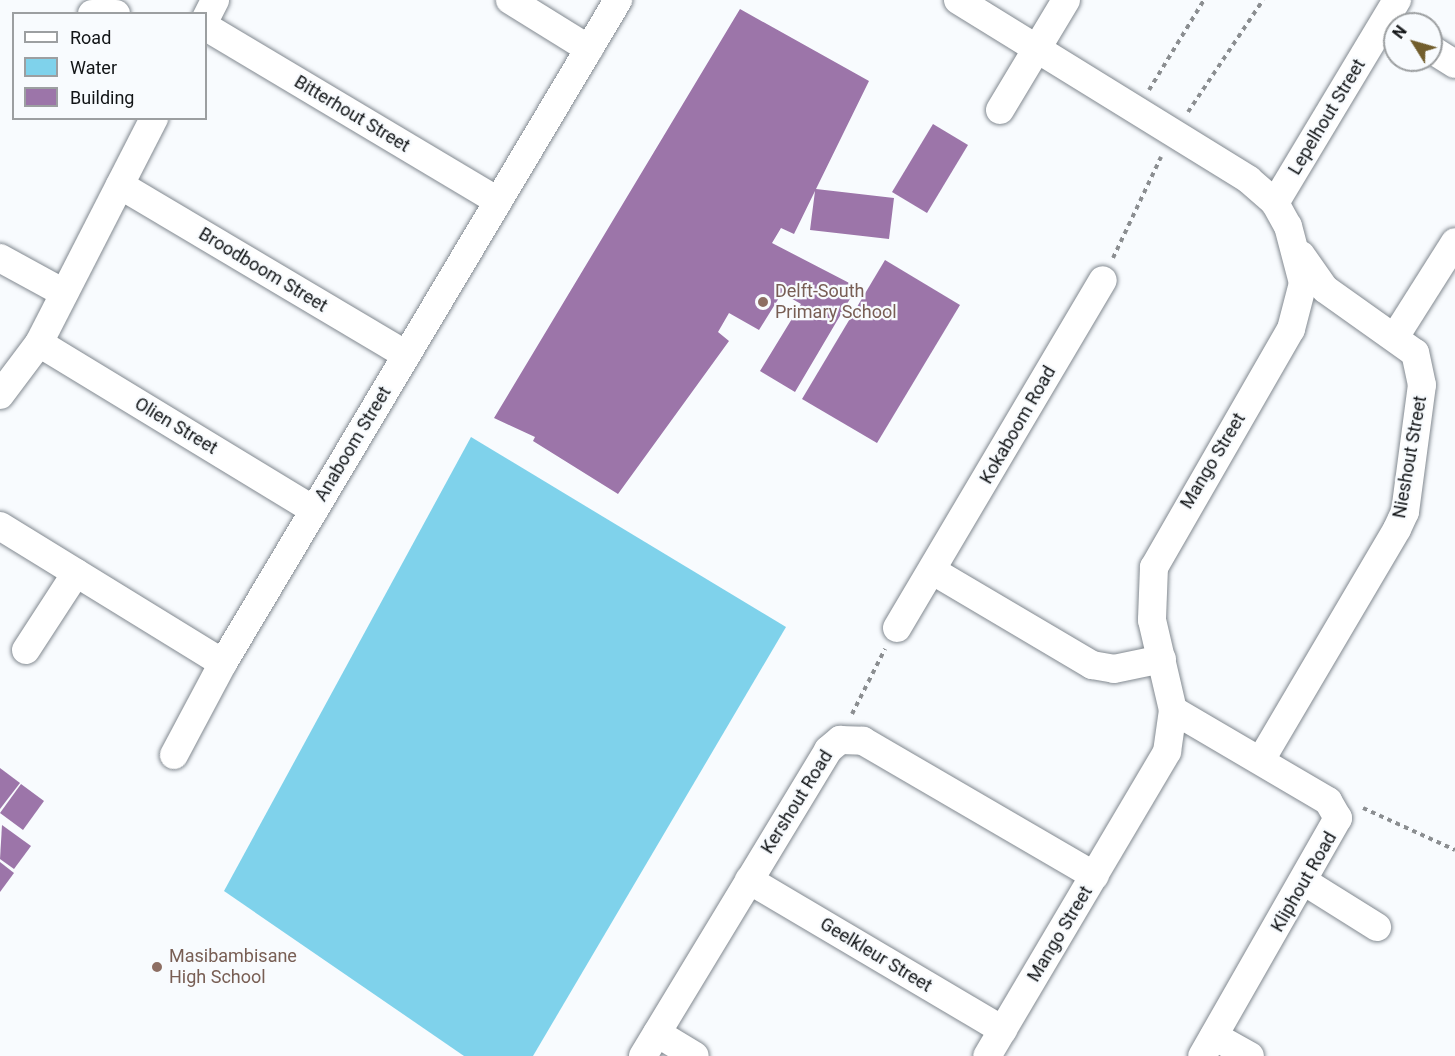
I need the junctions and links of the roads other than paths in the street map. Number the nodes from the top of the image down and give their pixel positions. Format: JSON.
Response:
{"nodes":[{"id":1,"x":214,"y":0,"type":"edge"},
{"id":2,"x":510,"y":0,"type":"edge"},
{"id":3,"x":618,"y":0,"type":"edge"},
{"id":4,"x":958,"y":0,"type":"edge"},
{"id":5,"x":1066,"y":0,"type":"edge"},
{"id":6,"x":207,"y":16,"type":"edge"},
{"id":7,"x":207,"y":28,"type":"edge"},
{"id":8,"x":1383,"y":30,"type":"edge"},
{"id":9,"x":1037,"y":48,"type":"junction"},
{"id":10,"x":589,"y":49,"type":"junction"},
{"id":11,"x":1000,"y":110,"type":"dead end"},
{"id":12,"x":153,"y":120,"type":"edge"},
{"id":13,"x":120,"y":184,"type":"junction"},
{"id":14,"x":498,"y":201,"type":"junction"},
{"id":15,"x":1275,"y":203,"type":"junction"},
{"id":16,"x":1455,"y":242,"type":"edge"},
{"id":17,"x":1295,"y":246,"type":"junction"},
{"id":18,"x":0,"y":258,"type":"edge"},
{"id":19,"x":1103,"y":280,"type":"road end"},
{"id":20,"x":64,"y":293,"type":"junction"},
{"id":21,"x":1395,"y":337,"type":"junction"},
{"id":22,"x":39,"y":343,"type":"junction"},
{"id":23,"x":406,"y":355,"type":"junction"},
{"id":24,"x":0,"y":395,"type":"edge"},
{"id":25,"x":314,"y":510,"type":"junction"},
{"id":26,"x":0,"y":526,"type":"edge"},
{"id":27,"x":933,"y":571,"type":"junction"},
{"id":28,"x":76,"y":573,"type":"junction"},
{"id":29,"x":897,"y":628,"type":"road end"},
{"id":30,"x":26,"y":650,"type":"dead end"},
{"id":31,"x":1162,"y":659,"type":"junction"},
{"id":32,"x":223,"y":663,"type":"junction"},
{"id":33,"x":1173,"y":710,"type":"junction"},
{"id":34,"x":174,"y":755,"type":"dead end"},
{"id":35,"x":1261,"y":760,"type":"junction"},
{"id":36,"x":1095,"y":876,"type":"junction"},
{"id":37,"x":749,"y":880,"type":"junction"},
{"id":38,"x":1305,"y":882,"type":"junction"},
{"id":39,"x":1377,"y":927,"type":"dead end"},
{"id":40,"x":1003,"y":1030,"type":"junction"},
{"id":41,"x":650,"y":1045,"type":"edge"},
{"id":42,"x":1208,"y":1046,"type":"edge"},
{"id":43,"x":695,"y":1056,"type":"edge"},
{"id":44,"x":987,"y":1056,"type":"edge"},
{"id":45,"x":1250,"y":1056,"type":"edge"}],
"edges":[{"from":1,"to":6,"type":"street"},
{"from":2,"to":10,"type":"street"},
{"from":3,"to":10,"type":"street","name":"Anaboom Street"},
{"from":4,"to":9,"type":"street","name":"Mango Street"},
{"from":5,"to":9,"type":"street"},
{"from":7,"to":14,"type":"street","name":"Bitterhout Street"},
{"from":8,"to":15,"type":"street","name":"Lepelhout Street"},
{"from":9,"to":11,"type":"street"},
{"from":9,"to":15,"type":"street","name":"Mango Street"},
{"from":10,"to":14,"type":"street","name":"Anaboom Street"},
{"from":12,"to":13,"type":"street"},
{"from":13,"to":20,"type":"street"},
{"from":13,"to":23,"type":"street","name":"Broodboom Street"},
{"from":14,"to":23,"type":"street","name":"Anaboom Street"},
{"from":15,"to":17,"type":"street","name":"Mango Street"},
{"from":16,"to":21,"type":"street"},
{"from":17,"to":21,"type":"street","name":"Nieshout Street"},
{"from":17,"to":31,"type":"street","name":"Mango Street"},
{"from":18,"to":20,"type":"street"},
{"from":19,"to":27,"type":"street","name":"Kokaboom Road"},
{"from":20,"to":22,"type":"street"},
{"from":21,"to":35,"type":"street","name":"Nieshout Street"},
{"from":22,"to":24,"type":"street"},
{"from":22,"to":25,"type":"street","name":"Olien Street"},
{"from":23,"to":25,"type":"street","name":"Anaboom Street"},
{"from":25,"to":32,"type":"street","name":"Anaboom Street"},
{"from":26,"to":28,"type":"street"},
{"from":27,"to":29,"type":"street","name":"Kokaboom Road"},
{"from":27,"to":31,"type":"street"},
{"from":28,"to":30,"type":"street"},
{"from":28,"to":32,"type":"street"},
{"from":31,"to":33,"type":"street","name":"Mango Street"},
{"from":32,"to":34,"type":"street","name":"Anaboom Street"},
{"from":33,"to":35,"type":"street","name":"Kliphout Road"},
{"from":33,"to":36,"type":"street","name":"Mango Street"},
{"from":35,"to":38,"type":"street","name":"Kliphout Road"},
{"from":36,"to":37,"type":"street","name":"Kershout Road"},
{"from":36,"to":40,"type":"street","name":"Mango Street"},
{"from":37,"to":40,"type":"street","name":"Geelkleur Street"},
{"from":37,"to":41,"type":"street","name":"Kershout Road"},
{"from":38,"to":39,"type":"street"},
{"from":38,"to":42,"type":"street","name":"Kliphout Road"},
{"from":40,"to":44,"type":"street","name":"Mango Street"},
{"from":41,"to":43,"type":"street"},
{"from":42,"to":45,"type":"street"}]}
